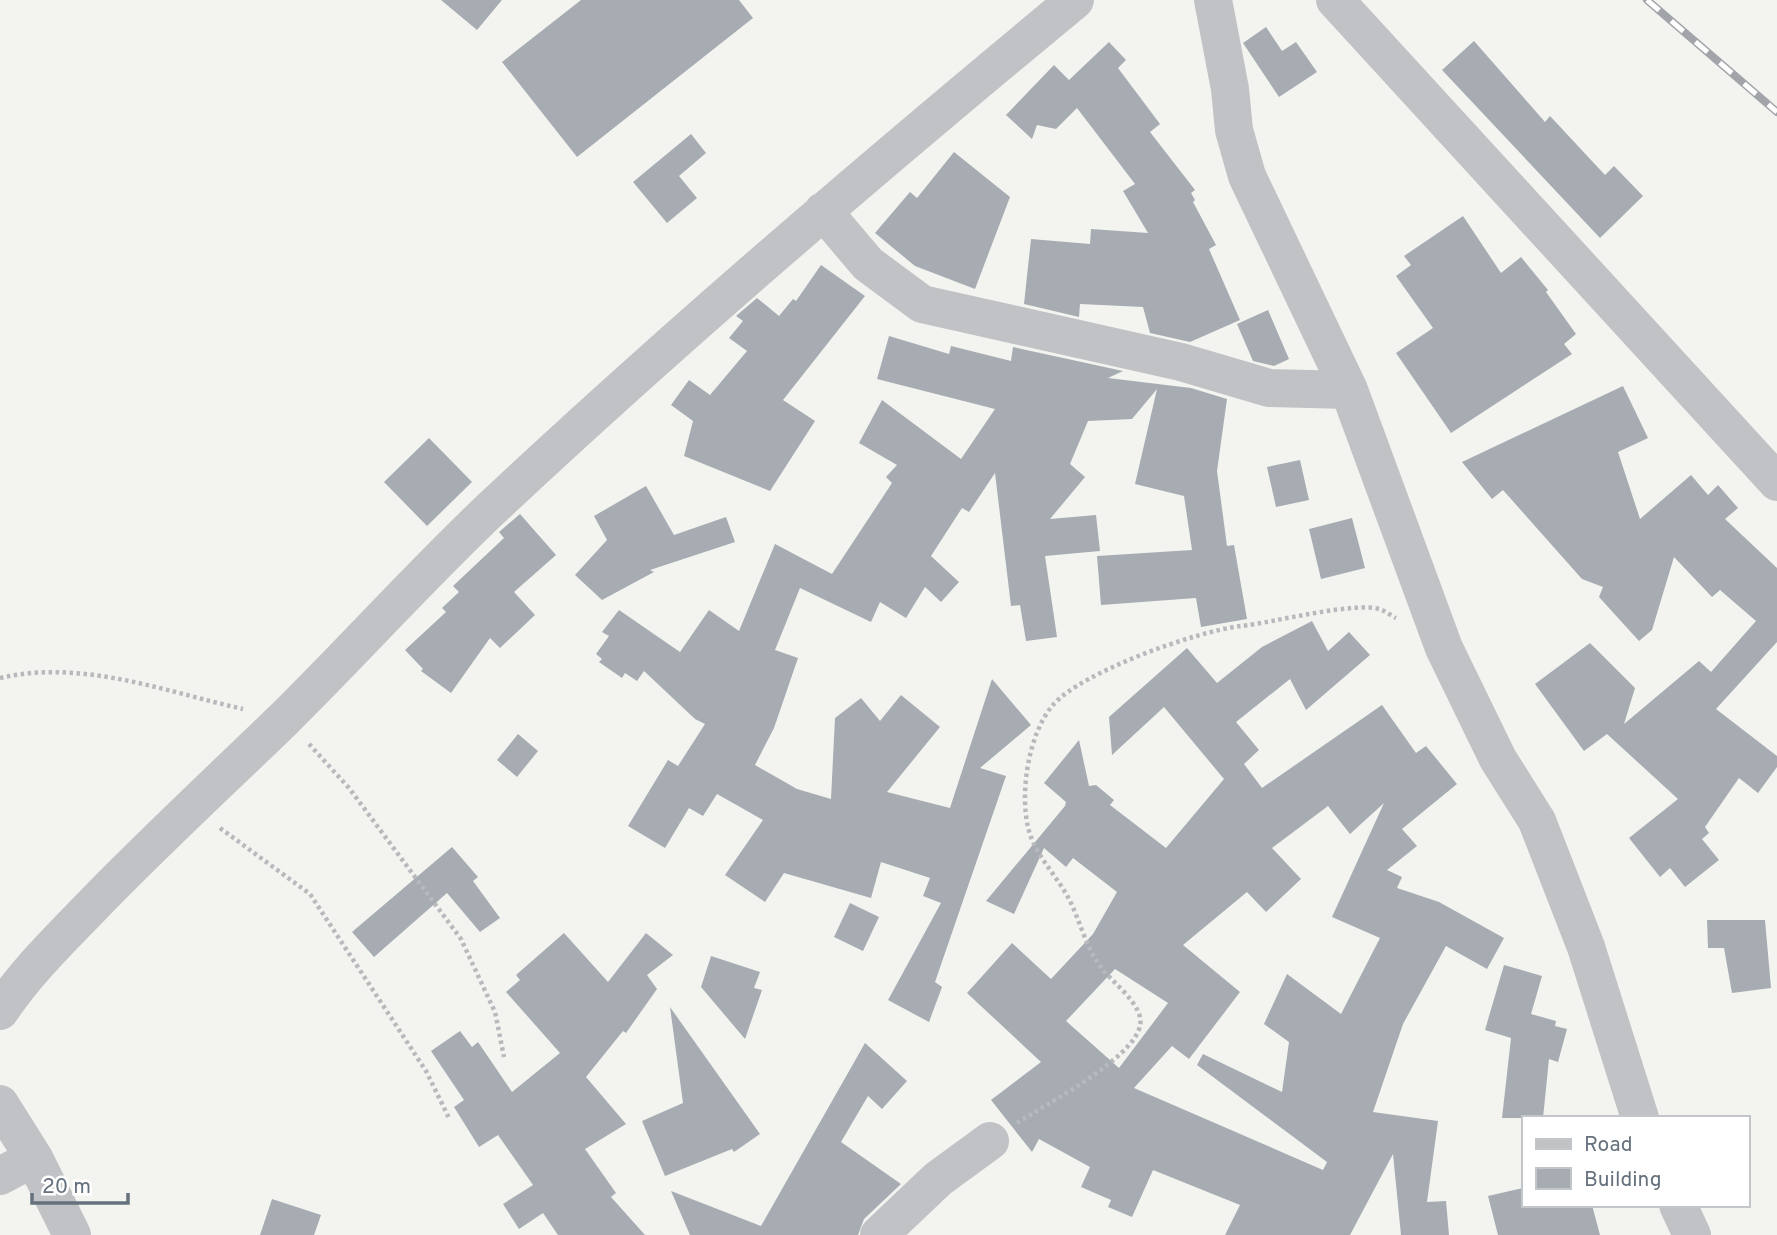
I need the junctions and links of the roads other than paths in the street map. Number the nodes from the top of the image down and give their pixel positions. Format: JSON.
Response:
{"nodes":[{"id":1,"x":1075,"y":0,"type":"edge"},
{"id":2,"x":1213,"y":0,"type":"edge"},
{"id":3,"x":1335,"y":0,"type":"edge"},
{"id":4,"x":823,"y":211,"type":"junction"},
{"id":5,"x":1349,"y":390,"type":"junction"},
{"id":6,"x":1777,"y":482,"type":"edge"},
{"id":7,"x":0,"y":1011,"type":"edge"},
{"id":8,"x":0,"y":1104,"type":"edge"},
{"id":9,"x":1639,"y":1116,"type":"edge"},
{"id":10,"x":990,"y":1141,"type":"road end"},
{"id":11,"x":34,"y":1158,"type":"junction"},
{"id":12,"x":0,"y":1176,"type":"edge"},
{"id":13,"x":1679,"y":1207,"type":"edge"},
{"id":14,"x":72,"y":1235,"type":"edge"},
{"id":15,"x":879,"y":1235,"type":"edge"},
{"id":16,"x":1692,"y":1235,"type":"edge"}],
"edges":[{"from":1,"to":4,"type":"street"},
{"from":2,"to":5,"type":"street"},
{"from":3,"to":6,"type":"street"},
{"from":4,"to":5,"type":"street"},
{"from":4,"to":7,"type":"street"},
{"from":5,"to":9,"type":"street"},
{"from":8,"to":11,"type":"street"},
{"from":10,"to":15,"type":"street"},
{"from":11,"to":12,"type":"street"},
{"from":11,"to":14,"type":"street"},
{"from":13,"to":16,"type":"street"}]}
